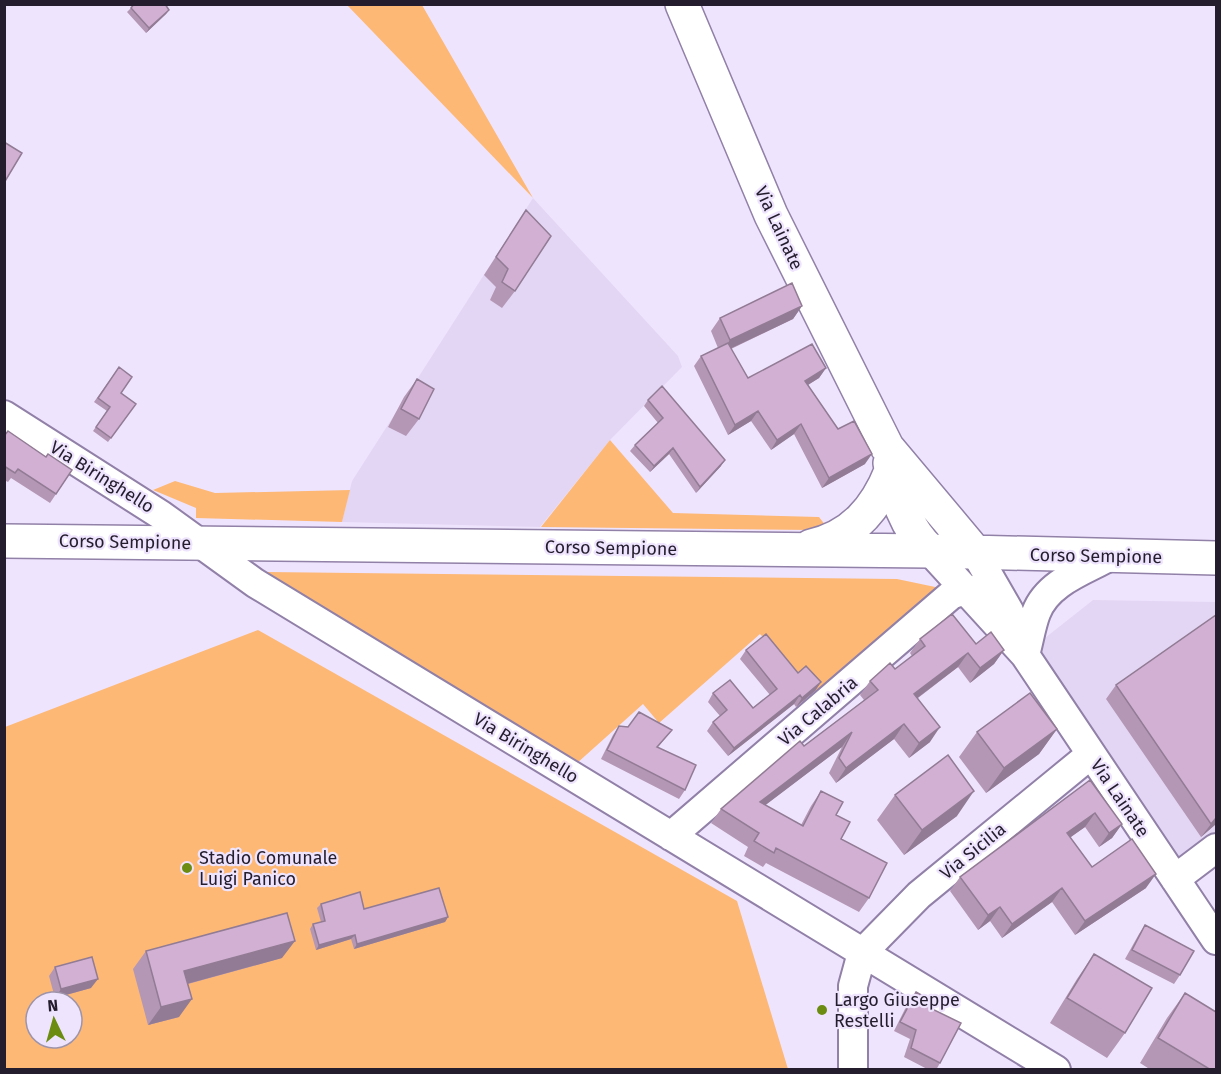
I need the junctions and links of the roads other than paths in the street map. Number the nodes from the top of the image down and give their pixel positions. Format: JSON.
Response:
{"nodes":[{"id":1,"x":682,"y":4,"type":"edge"},
{"id":2,"x":4,"y":415,"type":"edge"},
{"id":3,"x":889,"y":459,"type":"junction"},
{"id":4,"x":4,"y":541,"type":"edge"},
{"id":5,"x":197,"y":543,"type":"junction"},
{"id":6,"x":793,"y":550,"type":"junction"},
{"id":7,"x":930,"y":551,"type":"junction"},
{"id":8,"x":975,"y":552,"type":"junction"},
{"id":9,"x":1109,"y":557,"type":"junction"},
{"id":10,"x":1216,"y":558,"type":"edge"},
{"id":11,"x":967,"y":589,"type":"junction"},
{"id":12,"x":1025,"y":654,"type":"junction"},
{"id":13,"x":1090,"y":755,"type":"junction"},
{"id":14,"x":671,"y":836,"type":"junction"},
{"id":15,"x":1216,"y":848,"type":"edge"},
{"id":16,"x":1175,"y":879,"type":"junction"},
{"id":17,"x":1216,"y":940,"type":"edge"},
{"id":18,"x":862,"y":953,"type":"junction"},
{"id":19,"x":853,"y":1070,"type":"edge"},
{"id":20,"x":1056,"y":1070,"type":"edge"}],
"edges":[{"from":1,"to":3,"type":"main road","name":"Via Lainate"},
{"from":2,"to":5,"type":"street","name":"Via Biringhello"},
{"from":3,"to":6,"type":"main road"},
{"from":3,"to":7,"type":"main road","name":"Via Lainate"},
{"from":3,"to":8,"type":"main road","name":"Via Lainate"},
{"from":4,"to":5,"type":"main road","name":"Corso Sempione"},
{"from":5,"to":6,"type":"main road","name":"Corso Sempione"},
{"from":5,"to":14,"type":"street","name":"Via Biringhello"},
{"from":6,"to":7,"type":"main road","name":"Corso Sempione"},
{"from":7,"to":8,"type":"main road","name":"Corso Sempione"},
{"from":7,"to":11,"type":"street","name":"Via Lainate"},
{"from":8,"to":9,"type":"main road","name":"Corso Sempione"},
{"from":8,"to":12,"type":"street","name":"Via Lainate"},
{"from":9,"to":10,"type":"main road","name":"Corso Sempione"},
{"from":9,"to":12,"type":"street"},
{"from":11,"to":12,"type":"street","name":"Via Lainate"},
{"from":11,"to":14,"type":"street","name":"Via Calabria"},
{"from":12,"to":13,"type":"street","name":"Via Lainate"},
{"from":13,"to":16,"type":"street","name":"Via Lainate"},
{"from":13,"to":18,"type":"street","name":"Via Sicilia"},
{"from":14,"to":18,"type":"street","name":"Via Biringhello"},
{"from":15,"to":16,"type":"street"},
{"from":16,"to":17,"type":"street","name":"Via Lainate"},
{"from":18,"to":19,"type":"street"},
{"from":18,"to":20,"type":"street","name":"Via Biringhello"}]}
